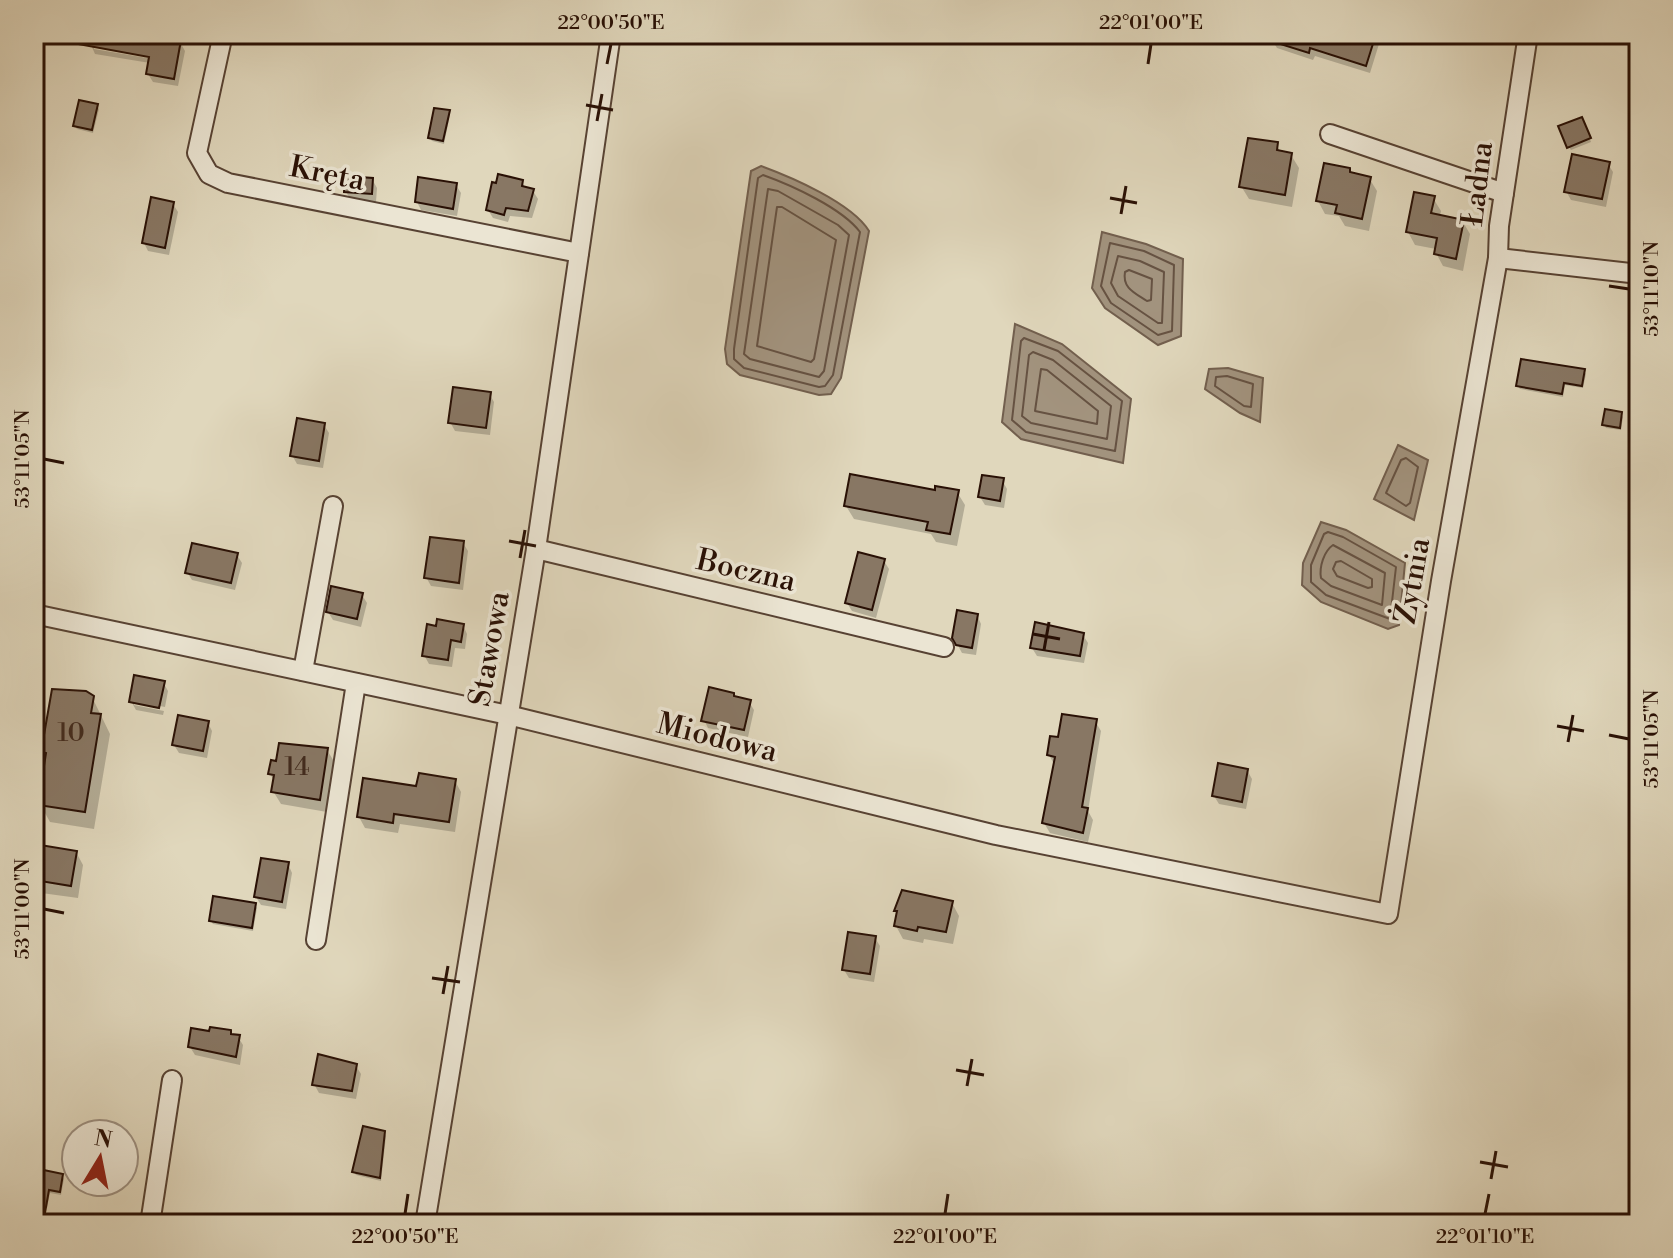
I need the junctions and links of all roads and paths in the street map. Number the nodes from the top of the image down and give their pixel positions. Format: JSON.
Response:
{"nodes":[{"id":1,"x":223,"y":34,"type":"edge"},
{"id":2,"x":611,"y":34,"type":"edge"},
{"id":3,"x":1522,"y":36,"type":"edge"},
{"id":4,"x":1330,"y":134,"type":"dead end"},
{"id":5,"x":1504,"y":193,"type":"junction"},
{"id":6,"x":579,"y":253,"type":"junction"},
{"id":7,"x":1498,"y":258,"type":"junction"},
{"id":8,"x":1639,"y":274,"type":"edge"},
{"id":9,"x":333,"y":506,"type":"dead end"},
{"id":10,"x":536,"y":549,"type":"junction"},
{"id":11,"x":34,"y":614,"type":"edge"},
{"id":12,"x":944,"y":647,"type":"dead end"},
{"id":13,"x":303,"y":671,"type":"junction"},
{"id":14,"x":356,"y":683,"type":"junction"},
{"id":15,"x":508,"y":715,"type":"junction"},
{"id":16,"x":1388,"y":914,"type":"joint"},
{"id":17,"x":316,"y":940,"type":"dead end"},
{"id":18,"x":172,"y":1080,"type":"dead end"},
{"id":19,"x":150,"y":1224,"type":"edge"},
{"id":20,"x":425,"y":1224,"type":"edge"}],
"edges":[{"from":1,"to":6,"type":"street","name":"Kręta"},
{"from":2,"to":6,"type":"street","name":"Stawowa"},
{"from":3,"to":5,"type":"street","name":"Ładna"},
{"from":4,"to":5,"type":"street"},
{"from":5,"to":7,"type":"street","name":"Ładna"},
{"from":6,"to":10,"type":"street","name":"Stawowa"},
{"from":7,"to":8,"type":"street","name":"Ładna"},
{"from":7,"to":16,"type":"street","name":"Żytnia"},
{"from":9,"to":13,"type":"street"},
{"from":10,"to":12,"type":"street","name":"Boczna"},
{"from":10,"to":15,"type":"street","name":"Stawowa"},
{"from":11,"to":13,"type":"street","name":"Miodowa"},
{"from":13,"to":14,"type":"street","name":"Miodowa"},
{"from":14,"to":15,"type":"street","name":"Miodowa"},
{"from":14,"to":17,"type":"street"},
{"from":15,"to":16,"type":"street","name":"Miodowa"},
{"from":15,"to":20,"type":"street","name":"Stawowa"},
{"from":18,"to":19,"type":"street"}]}
